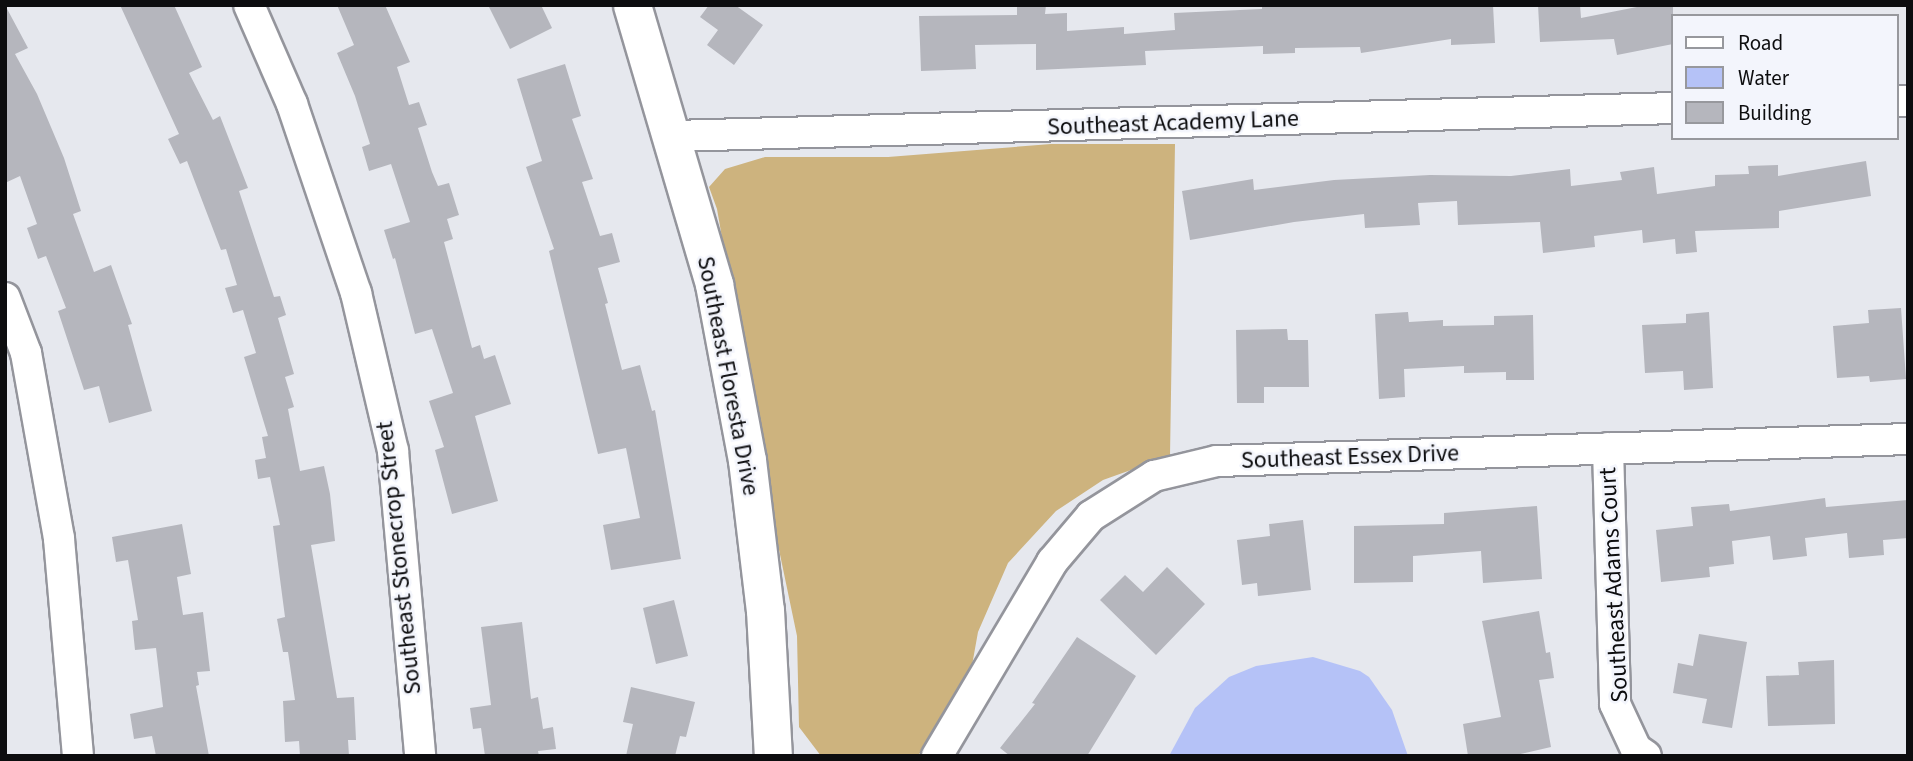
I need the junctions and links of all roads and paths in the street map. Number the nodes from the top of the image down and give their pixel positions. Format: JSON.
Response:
{"nodes":[{"id":1,"x":249,"y":5,"type":"edge"},
{"id":2,"x":632,"y":5,"type":"edge"},
{"id":3,"x":1672,"y":108,"type":"edge"},
{"id":4,"x":673,"y":136,"type":"junction"},
{"id":5,"x":5,"y":298,"type":"edge"},
{"id":6,"x":1908,"y":439,"type":"edge"},
{"id":7,"x":1608,"y":448,"type":"junction"},
{"id":8,"x":78,"y":756,"type":"edge"},
{"id":9,"x":420,"y":756,"type":"edge"},
{"id":10,"x":773,"y":756,"type":"edge"},
{"id":11,"x":937,"y":756,"type":"edge"},
{"id":12,"x":1646,"y":756,"type":"edge"}],
"edges":[{"from":1,"to":9,"type":"street","name":"Southeast Stonecrop Street"},
{"from":2,"to":4,"type":"street","name":"Southeast Floresta Drive"},
{"from":3,"to":4,"type":"street","name":"Southeast Academy Lane"},
{"from":4,"to":10,"type":"street","name":"Southeast Floresta Drive"},
{"from":5,"to":8,"type":"street"},
{"from":6,"to":7,"type":"street","name":"Southeast Essex Drive"},
{"from":7,"to":11,"type":"street","name":"Southeast Essex Drive"},
{"from":7,"to":12,"type":"street","name":"Southeast Adams Court"}]}
